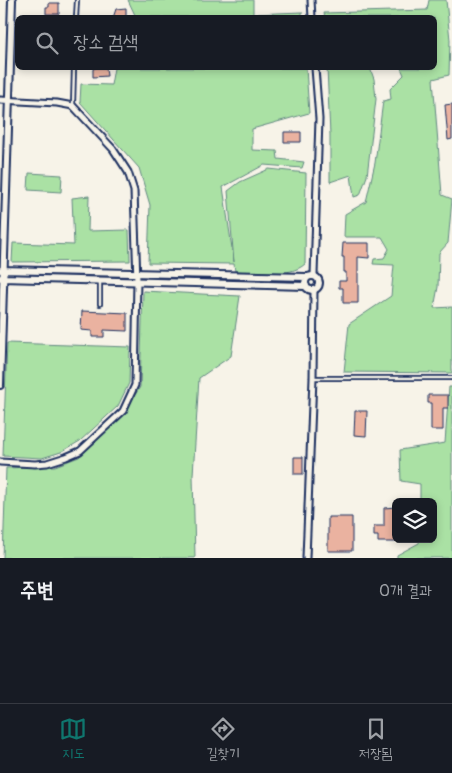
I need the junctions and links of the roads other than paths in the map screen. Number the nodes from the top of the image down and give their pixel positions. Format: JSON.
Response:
{"nodes":[{"id":1,"x":12,"y":0,"type":"edge"},
{"id":2,"x":77,"y":0,"type":"edge"},
{"id":3,"x":311,"y":0,"type":"edge"},
{"id":4,"x":76,"y":15,"type":"edge"},
{"id":5,"x":312,"y":15,"type":"edge"},
{"id":6,"x":74,"y":70,"type":"edge"},
{"id":7,"x":315,"y":70,"type":"edge"},
{"id":8,"x":0,"y":100,"type":"edge"},
{"id":9,"x":9,"y":100,"type":"junction"},
{"id":10,"x":73,"y":106,"type":"junction"},
{"id":11,"x":3,"y":207,"type":"edge"},
{"id":12,"x":2,"y":270,"type":"edge"},
{"id":13,"x":137,"y":273,"type":"junction"},
{"id":14,"x":311,"y":276,"type":"junction"},
{"id":15,"x":2,"y":278,"type":"edge"},
{"id":16,"x":100,"y":280,"type":"junction"},
{"id":17,"x":137,"y":281,"type":"junction"},
{"id":18,"x":306,"y":286,"type":"junction"},
{"id":19,"x":314,"y":290,"type":"junction"},
{"id":20,"x":100,"y":304,"type":"dead end"},
{"id":21,"x":313,"y":378,"type":"junction"},
{"id":22,"x":452,"y":378,"type":"edge"},
{"id":23,"x":0,"y":384,"type":"edge"},
{"id":24,"x":0,"y":462,"type":"edge"},
{"id":25,"x":306,"y":558,"type":"edge"}],
"edges":[{"from":1,"to":9,"type":"street"},
{"from":2,"to":4,"type":"lane"},
{"from":3,"to":5,"type":"street"},
{"from":6,"to":10,"type":"lane"},
{"from":7,"to":14,"type":"street"},
{"from":8,"to":9,"type":"street"},
{"from":9,"to":10,"type":"street"},
{"from":9,"to":11,"type":"street"},
{"from":10,"to":13,"type":"street"},
{"from":11,"to":12,"type":"street"},
{"from":12,"to":13,"type":"street"},
{"from":12,"to":15,"type":"street"},
{"from":13,"to":14,"type":"street"},
{"from":13,"to":17,"type":"street"},
{"from":14,"to":18,"type":"street"},
{"from":14,"to":19,"type":"street"},
{"from":15,"to":16,"type":"street"},
{"from":15,"to":23,"type":"street"},
{"from":16,"to":17,"type":"street"},
{"from":16,"to":20,"type":"lane"},
{"from":17,"to":18,"type":"street"},
{"from":17,"to":24,"type":"street"},
{"from":18,"to":19,"type":"street"},
{"from":19,"to":21,"type":"street"},
{"from":21,"to":22,"type":"lane"},
{"from":21,"to":25,"type":"street"}]}
